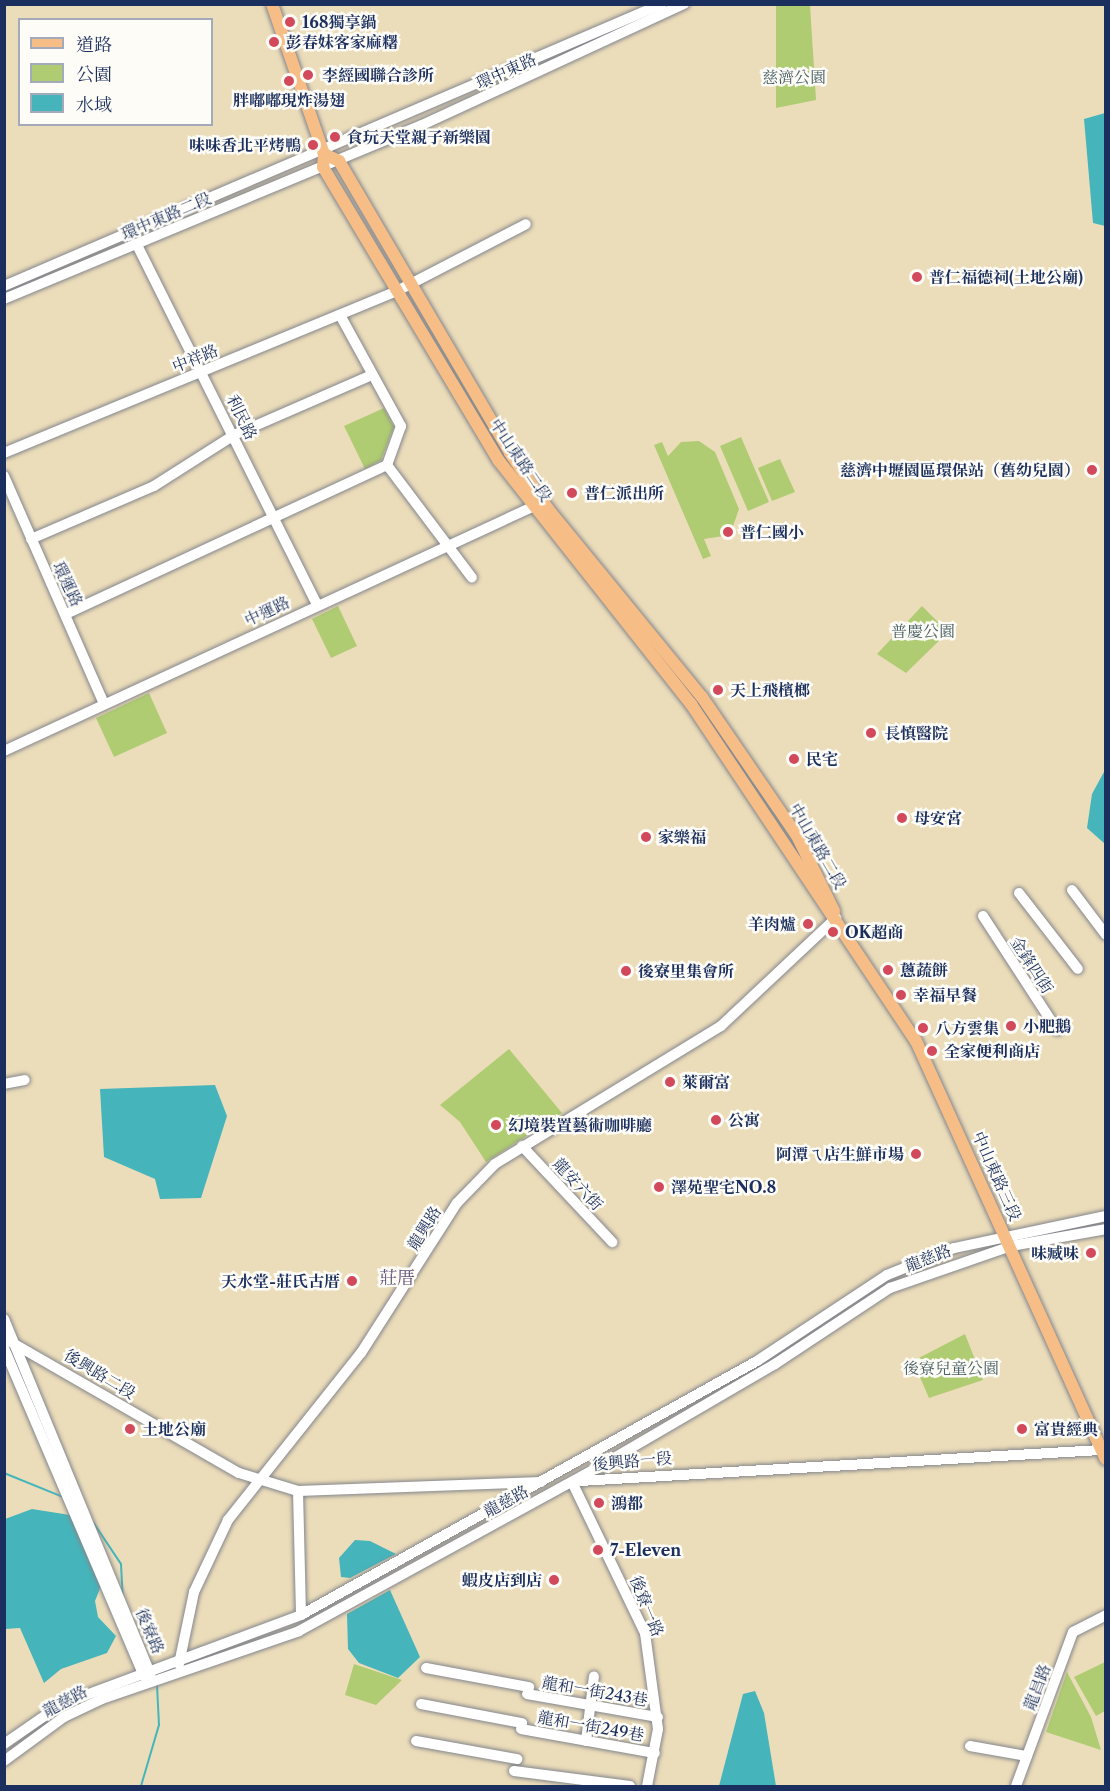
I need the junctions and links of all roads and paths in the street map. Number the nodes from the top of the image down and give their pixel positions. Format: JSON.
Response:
{"nodes":[{"id":1,"x":273,"y":4,"type":"edge"},
{"id":2,"x":662,"y":4,"type":"edge"},
{"id":3,"x":684,"y":4,"type":"edge"},
{"id":4,"x":324,"y":154,"type":"junction"},
{"id":5,"x":339,"y":160,"type":"junction"},
{"id":6,"x":323,"y":167,"type":"junction"},
{"id":7,"x":526,"y":225,"type":"dead end"},
{"id":8,"x":137,"y":244,"type":"junction"},
{"id":9,"x":410,"y":284,"type":"junction"},
{"id":10,"x":4,"y":286,"type":"edge"},
{"id":11,"x":397,"y":291,"type":"junction"},
{"id":12,"x":4,"y":300,"type":"edge"},
{"id":13,"x":340,"y":315,"type":"junction"},
{"id":14,"x":203,"y":372,"type":"junction"},
{"id":15,"x":372,"y":375,"type":"junction"},
{"id":16,"x":234,"y":435,"type":"junction"},
{"id":17,"x":4,"y":453,"type":"edge"},
{"id":18,"x":387,"y":465,"type":"junction"},
{"id":19,"x":4,"y":476,"type":"edge"},
{"id":20,"x":544,"y":502,"type":"junction"},
{"id":21,"x":531,"y":508,"type":"junction"},
{"id":22,"x":275,"y":518,"type":"junction"},
{"id":23,"x":31,"y":539,"type":"junction"},
{"id":24,"x":446,"y":545,"type":"junction"},
{"id":25,"x":472,"y":578,"type":"dead end"},
{"id":26,"x":317,"y":605,"type":"junction"},
{"id":27,"x":66,"y":614,"type":"junction"},
{"id":28,"x":104,"y":704,"type":"junction"},
{"id":29,"x":4,"y":751,"type":"edge"},
{"id":30,"x":1072,"y":890,"type":"dead end"},
{"id":31,"x":1018,"y":893,"type":"dead end"},
{"id":32,"x":983,"y":916,"type":"dead end"},
{"id":33,"x":836,"y":918,"type":"junction"},
{"id":34,"x":1106,"y":935,"type":"edge"},
{"id":35,"x":1078,"y":969,"type":"dead end"},
{"id":36,"x":1057,"y":1030,"type":"dead end"},
{"id":37,"x":25,"y":1080,"type":"dead end"},
{"id":38,"x":4,"y":1084,"type":"edge"},
{"id":39,"x":522,"y":1146,"type":"junction"},
{"id":40,"x":1106,"y":1216,"type":"edge"},
{"id":41,"x":1106,"y":1229,"type":"edge"},
{"id":42,"x":1009,"y":1241,"type":"junction"},
{"id":43,"x":612,"y":1242,"type":"dead end"},
{"id":44,"x":848,"y":1299,"type":"junction"},
{"id":45,"x":855,"y":1311,"type":"junction"},
{"id":46,"x":4,"y":1319,"type":"edge"},
{"id":47,"x":7,"y":1342,"type":"edge"},
{"id":48,"x":178,"y":1438,"type":"joint"},
{"id":49,"x":1103,"y":1455,"type":"edge"},
{"id":50,"x":260,"y":1480,"type":"junction"},
{"id":51,"x":547,"y":1482,"type":"junction"},
{"id":52,"x":572,"y":1482,"type":"junction"},
{"id":53,"x":298,"y":1491,"type":"junction"},
{"id":54,"x":301,"y":1615,"type":"junction"},
{"id":55,"x":1106,"y":1615,"type":"edge"},
{"id":56,"x":178,"y":1660,"type":"junction"},
{"id":57,"x":426,"y":1668,"type":"dead end"},
{"id":58,"x":145,"y":1670,"type":"junction"},
{"id":59,"x":182,"y":1673,"type":"junction"},
{"id":60,"x":594,"y":1676,"type":"dead end"},
{"id":61,"x":151,"y":1683,"type":"junction"},
{"id":62,"x":421,"y":1704,"type":"dead end"},
{"id":63,"x":588,"y":1705,"type":"junction"},
{"id":64,"x":658,"y":1717,"type":"junction"},
{"id":65,"x":416,"y":1741,"type":"dead end"},
{"id":66,"x":586,"y":1741,"type":"junction"},
{"id":67,"x":4,"y":1744,"type":"edge"},
{"id":68,"x":970,"y":1746,"type":"dead end"},
{"id":69,"x":655,"y":1753,"type":"junction"},
{"id":70,"x":1027,"y":1756,"type":"junction"},
{"id":71,"x":4,"y":1761,"type":"edge"},
{"id":72,"x":630,"y":1786,"type":"edge"},
{"id":73,"x":647,"y":1786,"type":"edge"},
{"id":74,"x":1016,"y":1786,"type":"edge"}],
"edges":[{"from":1,"to":4,"type":"main road"},
{"from":2,"to":4,"type":"street","name":"環中東路"},
{"from":3,"to":5,"type":"street","name":"環中東路"},
{"from":4,"to":5,"type":"main road"},
{"from":4,"to":6,"type":"main road"},
{"from":4,"to":10,"type":"street","name":"環中東路二段"},
{"from":5,"to":6,"type":"street","name":"環中東路二段"},
{"from":5,"to":9,"type":"main road","name":"中山東路二段"},
{"from":6,"to":8,"type":"street","name":"環中東路二段"},
{"from":6,"to":11,"type":"main road","name":"中山東路二段"},
{"from":7,"to":9,"type":"street","name":"中祥路"},
{"from":8,"to":12,"type":"street","name":"環中東路二段"},
{"from":8,"to":14,"type":"street","name":"利民路"},
{"from":9,"to":11,"type":"street","name":"中祥路"},
{"from":9,"to":20,"type":"main road","name":"中山東路二段"},
{"from":11,"to":13,"type":"street","name":"中祥路"},
{"from":11,"to":21,"type":"main road","name":"中山東路二段"},
{"from":13,"to":14,"type":"street","name":"中祥路"},
{"from":13,"to":15,"type":"street"},
{"from":14,"to":16,"type":"street","name":"利民路"},
{"from":14,"to":17,"type":"street","name":"中祥路"},
{"from":15,"to":16,"type":"street"},
{"from":15,"to":18,"type":"street"},
{"from":16,"to":22,"type":"street","name":"利民路"},
{"from":16,"to":23,"type":"street"},
{"from":18,"to":22,"type":"street"},
{"from":18,"to":24,"type":"street"},
{"from":19,"to":23,"type":"street","name":"環運路"},
{"from":20,"to":21,"type":"street","name":"中運路"},
{"from":20,"to":33,"type":"main road","name":"中山東路二段"},
{"from":21,"to":24,"type":"street","name":"中運路"},
{"from":21,"to":33,"type":"main road","name":"中山東路二段"},
{"from":22,"to":26,"type":"street","name":"利民路"},
{"from":22,"to":27,"type":"street"},
{"from":23,"to":27,"type":"street","name":"環運路"},
{"from":24,"to":25,"type":"street"},
{"from":24,"to":26,"type":"street","name":"中運路"},
{"from":26,"to":28,"type":"street","name":"中運路"},
{"from":27,"to":28,"type":"street","name":"環運路"},
{"from":28,"to":29,"type":"street","name":"中運路"},
{"from":30,"to":34,"type":"street"},
{"from":31,"to":35,"type":"street"},
{"from":32,"to":36,"type":"street","name":"金鋒四街"},
{"from":33,"to":39,"type":"street","name":"龍興路"},
{"from":33,"to":42,"type":"main road","name":"中山東路三段"},
{"from":37,"to":38,"type":"street"},
{"from":39,"to":43,"type":"street","name":"龍安六街"},
{"from":39,"to":50,"type":"street","name":"龍興路"},
{"from":40,"to":42,"type":"street"},
{"from":41,"to":42,"type":"street"},
{"from":42,"to":44,"type":"street","name":"龍慈路"},
{"from":42,"to":45,"type":"street","name":"龍慈路"},
{"from":42,"to":49,"type":"main road","name":"中山東路三段"},
{"from":44,"to":45,"type":"street"},
{"from":44,"to":51,"type":"street","name":"龍慈路"},
{"from":45,"to":52,"type":"street","name":"龍慈路"},
{"from":46,"to":47,"type":"street","name":"後寮路"},
{"from":47,"to":48,"type":"street","name":"後興路二段"},
{"from":47,"to":58,"type":"street","name":"後寮路"},
{"from":48,"to":50,"type":"street","name":"後興路一段"},
{"from":49,"to":52,"type":"street","name":"後興路一段"},
{"from":50,"to":53,"type":"street","name":"後興路一段"},
{"from":50,"to":56,"type":"street","name":"龍興路"},
{"from":51,"to":52,"type":"street","name":"後興路一段"},
{"from":51,"to":53,"type":"street","name":"後興路一段"},
{"from":51,"to":54,"type":"street","name":"龍慈路"},
{"from":52,"to":59,"type":"street","name":"龍慈路"},
{"from":52,"to":64,"type":"street","name":"後寮一路"},
{"from":53,"to":54,"type":"street"},
{"from":54,"to":56,"type":"street","name":"龍慈路"},
{"from":55,"to":70,"type":"street","name":"龍昌路"},
{"from":56,"to":58,"type":"street","name":"龍慈路"},
{"from":56,"to":59,"type":"street"},
{"from":57,"to":63,"type":"street","name":"龍和一街243巷"},
{"from":58,"to":61,"type":"street","name":"後寮路"},
{"from":58,"to":67,"type":"street","name":"龍慈路"},
{"from":59,"to":61,"type":"street","name":"龍慈路"},
{"from":60,"to":63,"type":"street"},
{"from":61,"to":71,"type":"street","name":"龍慈路"},
{"from":62,"to":66,"type":"street","name":"龍和一街249巷"},
{"from":63,"to":64,"type":"street","name":"龍和一街243巷"},
{"from":63,"to":66,"type":"street"},
{"from":64,"to":69,"type":"street","name":"後寮一路"},
{"from":65,"to":72,"type":"street"},
{"from":66,"to":69,"type":"street","name":"龍和一街249巷"},
{"from":68,"to":70,"type":"street"},
{"from":69,"to":73,"type":"street","name":"後寮一路"},
{"from":70,"to":74,"type":"street","name":"龍昌路"}]}
